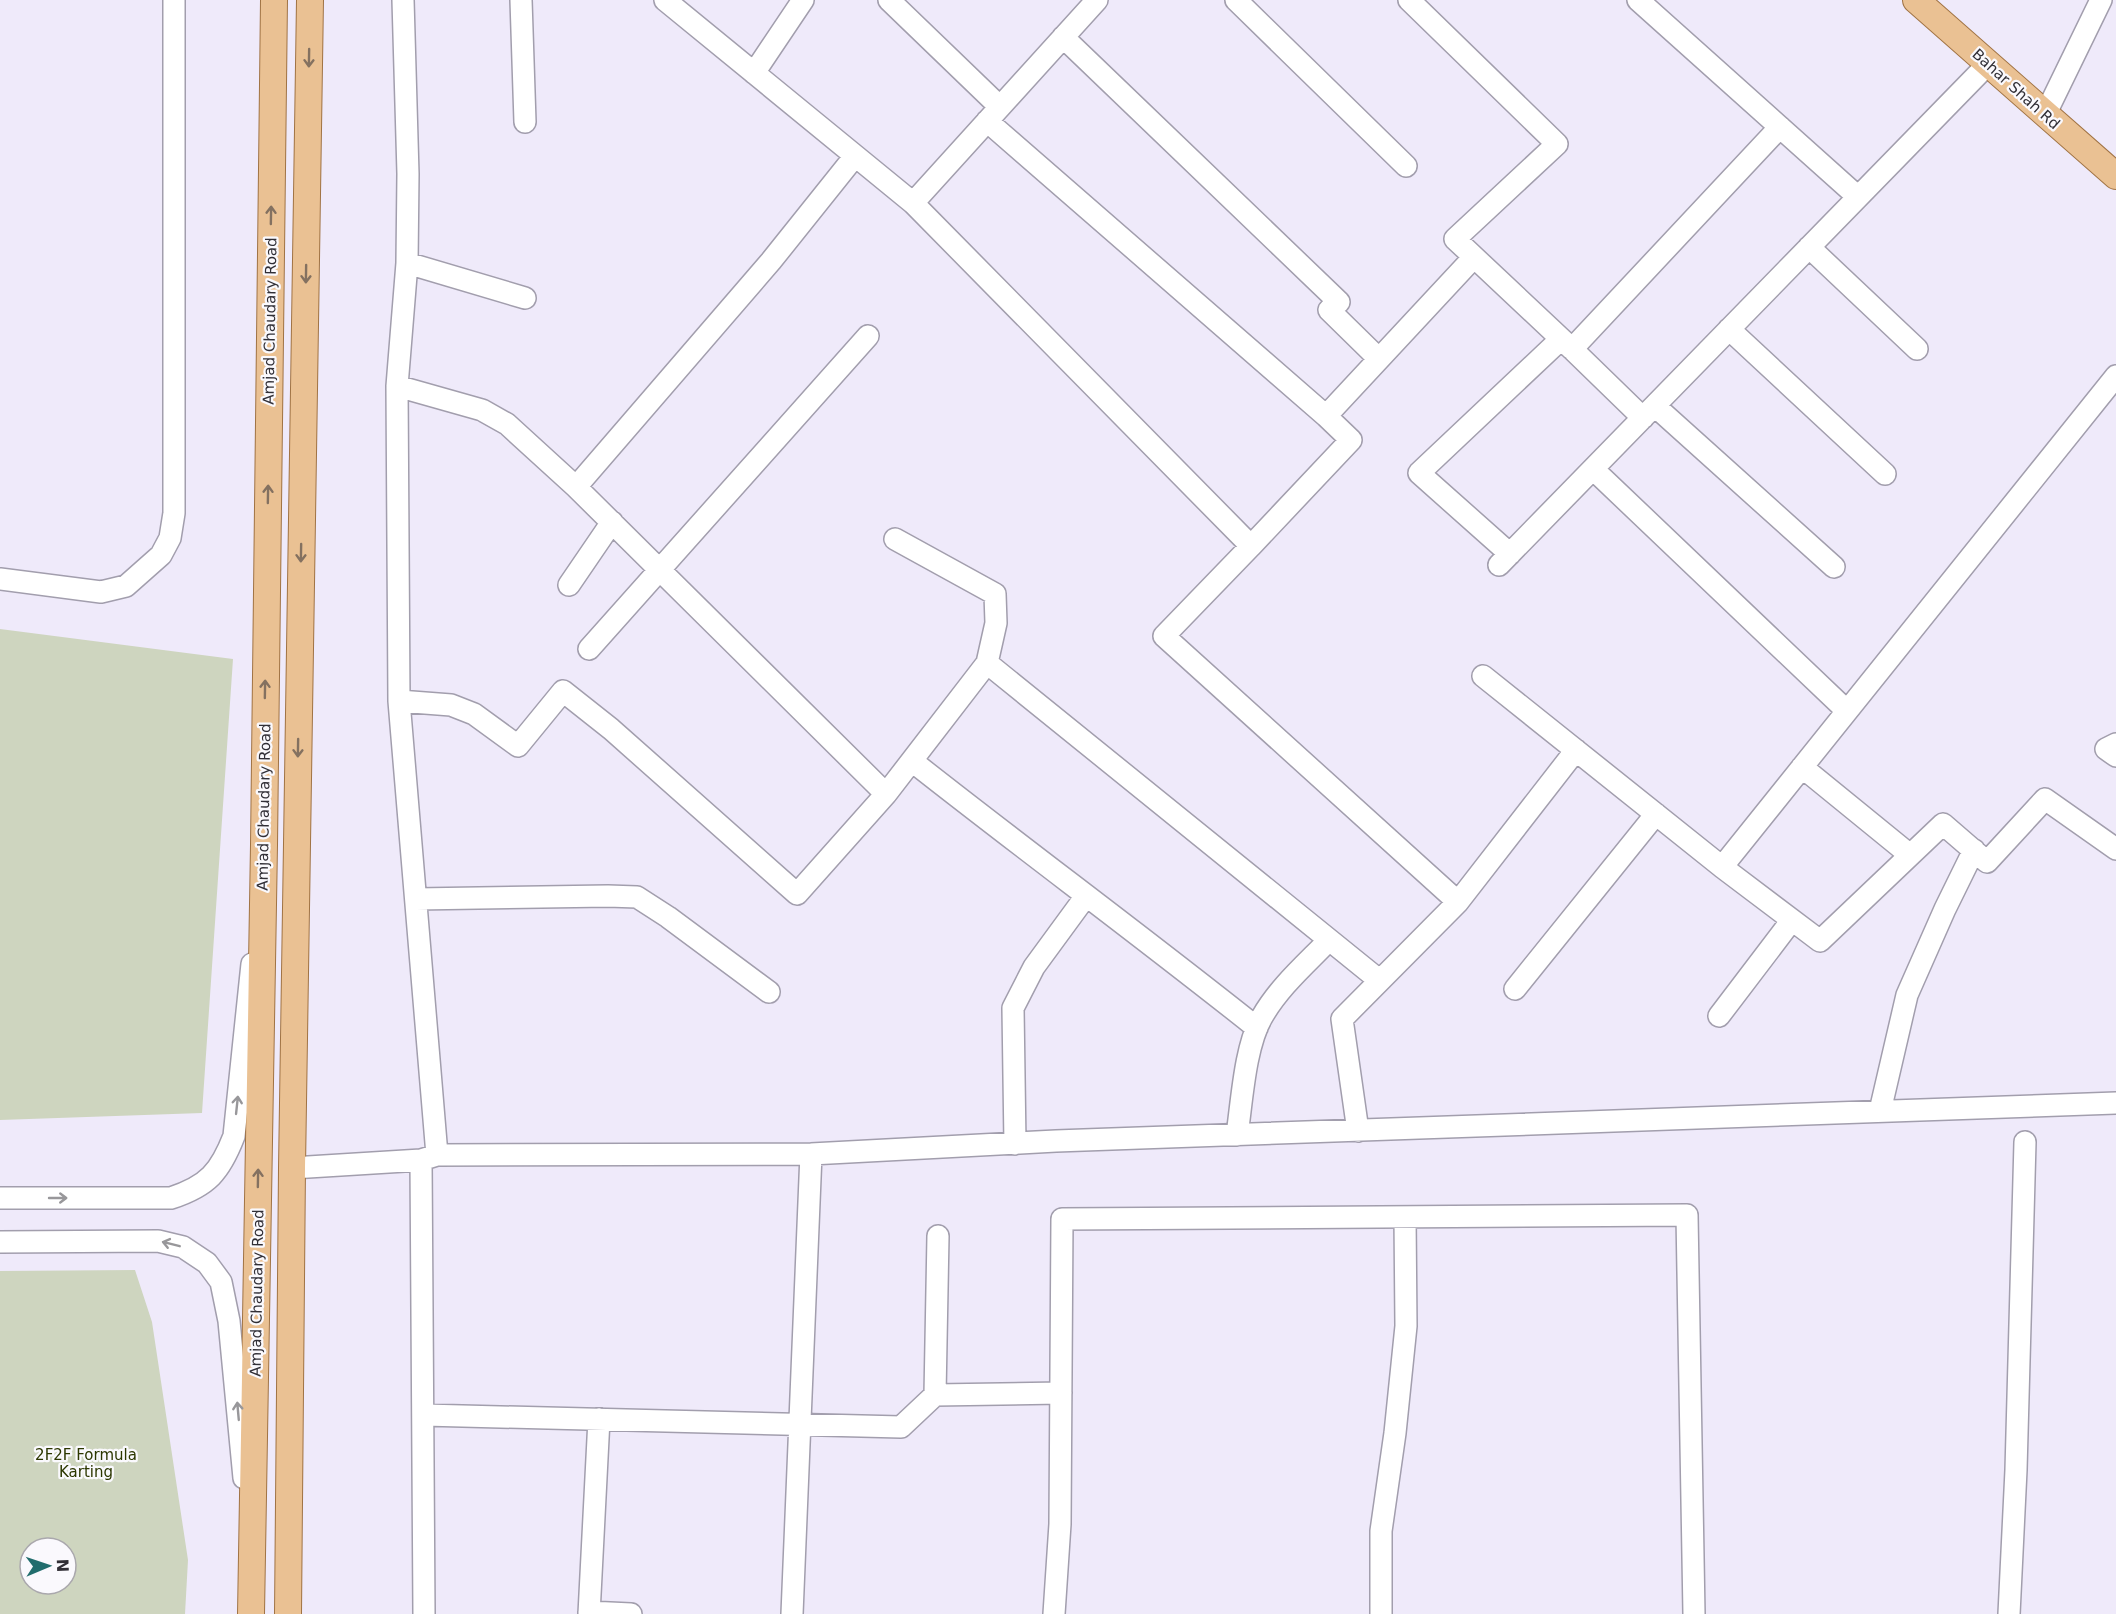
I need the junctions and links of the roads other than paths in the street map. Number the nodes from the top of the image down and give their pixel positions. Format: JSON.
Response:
{"nodes":[{"id":1,"x":174,"y":0,"type":"edge"},
{"id":2,"x":274,"y":0,"type":"edge"},
{"id":3,"x":310,"y":0,"type":"edge"},
{"id":4,"x":404,"y":0,"type":"edge"},
{"id":5,"x":521,"y":0,"type":"edge"},
{"id":6,"x":665,"y":0,"type":"edge"},
{"id":7,"x":803,"y":0,"type":"edge"},
{"id":8,"x":889,"y":0,"type":"edge"},
{"id":9,"x":1097,"y":0,"type":"edge"},
{"id":10,"x":1236,"y":0,"type":"edge"},
{"id":11,"x":1409,"y":0,"type":"edge"},
{"id":12,"x":1638,"y":0,"type":"edge"},
{"id":13,"x":1917,"y":0,"type":"edge"},
{"id":14,"x":2101,"y":0,"type":"edge"},
{"id":15,"x":1063,"y":37,"type":"junction"},
{"id":16,"x":1988,"y":64,"type":"junction"},
{"id":17,"x":754,"y":73,"type":"junction"},
{"id":18,"x":994,"y":114,"type":"junction"},
{"id":19,"x":2045,"y":115,"type":"junction"},
{"id":20,"x":525,"y":122,"type":"dead end"},
{"id":21,"x":1780,"y":127,"type":"junction"},
{"id":22,"x":855,"y":156,"type":"junction"},
{"id":23,"x":1406,"y":166,"type":"dead end"},
{"id":24,"x":2116,"y":176,"type":"edge"},
{"id":25,"x":1858,"y":197,"type":"junction"},
{"id":26,"x":913,"y":203,"type":"junction"},
{"id":27,"x":1809,"y":247,"type":"junction"},
{"id":28,"x":1474,"y":257,"type":"junction"},
{"id":29,"x":407,"y":263,"type":"junction"},
{"id":30,"x":525,"y":298,"type":"dead end"},
{"id":31,"x":1729,"y":329,"type":"junction"},
{"id":32,"x":868,"y":336,"type":"dead end"},
{"id":33,"x":1567,"y":344,"type":"junction"},
{"id":34,"x":1917,"y":349,"type":"dead end"},
{"id":35,"x":1379,"y":359,"type":"junction"},
{"id":36,"x":2116,"y":376,"type":"edge"},
{"id":37,"x":397,"y":386,"type":"junction"},
{"id":38,"x":1649,"y":412,"type":"junction"},
{"id":39,"x":1326,"y":416,"type":"junction"},
{"id":40,"x":1593,"y":469,"type":"junction"},
{"id":41,"x":1886,"y":474,"type":"dead end"},
{"id":42,"x":576,"y":488,"type":"junction"},
{"id":43,"x":612,"y":522,"type":"junction"},
{"id":44,"x":895,"y":539,"type":"dead end"},
{"id":45,"x":1251,"y":546,"type":"junction"},
{"id":46,"x":1834,"y":567,"type":"dead end"},
{"id":47,"x":659,"y":569,"type":"junction"},
{"id":48,"x":0,"y":579,"type":"edge"},
{"id":49,"x":569,"y":585,"type":"dead end"},
{"id":50,"x":589,"y":649,"type":"dead end"},
{"id":51,"x":987,"y":663,"type":"junction"},
{"id":52,"x":1483,"y":676,"type":"dead end"},
{"id":53,"x":399,"y":701,"type":"junction"},
{"id":54,"x":1847,"y":711,"type":"junction"},
{"id":55,"x":2116,"y":744,"type":"edge"},
{"id":56,"x":1576,"y":750,"type":"junction"},
{"id":57,"x":2116,"y":756,"type":"edge"},
{"id":58,"x":912,"y":761,"type":"junction"},
{"id":59,"x":1802,"y":767,"type":"junction"},
{"id":60,"x":886,"y":794,"type":"junction"},
{"id":61,"x":1656,"y":814,"type":"junction"},
{"id":62,"x":264,"y":845,"type":"junction"},
{"id":63,"x":2116,"y":849,"type":"edge"},
{"id":64,"x":1974,"y":850,"type":"junction"},
{"id":65,"x":1910,"y":855,"type":"junction"},
{"id":66,"x":1722,"y":867,"type":"junction"},
{"id":67,"x":1086,"y":896,"type":"junction"},
{"id":68,"x":416,"y":899,"type":"junction"},
{"id":69,"x":1458,"y":902,"type":"junction"},
{"id":70,"x":1792,"y":920,"type":"junction"},
{"id":71,"x":1329,"y":940,"type":"junction"},
{"id":72,"x":1379,"y":980,"type":"junction"},
{"id":73,"x":1515,"y":989,"type":"dead end"},
{"id":74,"x":769,"y":992,"type":"dead end"},
{"id":75,"x":1719,"y":1016,"type":"dead end"},
{"id":76,"x":1257,"y":1028,"type":"junction"},
{"id":77,"x":2116,"y":1103,"type":"edge"},
{"id":78,"x":1880,"y":1111,"type":"junction"},
{"id":79,"x":1358,"y":1131,"type":"junction"},
{"id":80,"x":1237,"y":1135,"type":"junction"},
{"id":81,"x":2025,"y":1142,"type":"dead end"},
{"id":82,"x":1015,"y":1144,"type":"junction"},
{"id":83,"x":811,"y":1154,"type":"junction"},
{"id":84,"x":429,"y":1158,"type":"junction"},
{"id":85,"x":292,"y":1168,"type":"junction"},
{"id":86,"x":0,"y":1198,"type":"edge"},
{"id":87,"x":1405,"y":1216,"type":"junction"},
{"id":88,"x":938,"y":1236,"type":"dead end"},
{"id":89,"x":0,"y":1242,"type":"edge"},
{"id":90,"x":1061,"y":1393,"type":"junction"},
{"id":91,"x":935,"y":1395,"type":"junction"},
{"id":92,"x":424,"y":1415,"type":"junction"},
{"id":93,"x":599,"y":1419,"type":"junction"},
{"id":94,"x":800,"y":1425,"type":"junction"},
{"id":95,"x":252,"y":1574,"type":"junction"},
{"id":96,"x":589,"y":1613,"type":"edge"},
{"id":97,"x":251,"y":1614,"type":"edge"},
{"id":98,"x":288,"y":1614,"type":"edge"},
{"id":99,"x":424,"y":1614,"type":"edge"},
{"id":100,"x":631,"y":1614,"type":"edge"},
{"id":101,"x":792,"y":1614,"type":"edge"},
{"id":102,"x":1054,"y":1614,"type":"edge"},
{"id":103,"x":1381,"y":1614,"type":"edge"},
{"id":104,"x":1694,"y":1614,"type":"edge"},
{"id":105,"x":2009,"y":1614,"type":"edge"}],
"edges":[{"from":1,"to":48,"type":"street"},
{"from":62,"to":2,"type":"main road","name":"Amjad Chaudary Road","one_way":true},
{"from":3,"to":85,"type":"main road","one_way":true},
{"from":4,"to":29,"type":"street"},
{"from":5,"to":20,"type":"street"},
{"from":6,"to":17,"type":"street"},
{"from":7,"to":17,"type":"street"},
{"from":8,"to":18,"type":"street"},
{"from":9,"to":15,"type":"street"},
{"from":10,"to":23,"type":"street"},
{"from":11,"to":28,"type":"street"},
{"from":12,"to":21,"type":"street"},
{"from":13,"to":16,"type":"main road","name":"Bahar Shah Rd"},
{"from":14,"to":19,"type":"street"},
{"from":15,"to":18,"type":"street"},
{"from":15,"to":35,"type":"street"},
{"from":16,"to":19,"type":"main road","name":"Bahar Shah Rd"},
{"from":16,"to":25,"type":"street"},
{"from":17,"to":22,"type":"street"},
{"from":18,"to":26,"type":"street"},
{"from":18,"to":39,"type":"street"},
{"from":19,"to":24,"type":"main road","name":"Bahar Shah Rd"},
{"from":21,"to":25,"type":"street"},
{"from":21,"to":33,"type":"street"},
{"from":22,"to":26,"type":"street"},
{"from":22,"to":42,"type":"street"},
{"from":25,"to":27,"type":"street"},
{"from":26,"to":45,"type":"street"},
{"from":27,"to":31,"type":"street"},
{"from":27,"to":34,"type":"street"},
{"from":28,"to":33,"type":"street"},
{"from":28,"to":35,"type":"street"},
{"from":29,"to":30,"type":"street"},
{"from":29,"to":37,"type":"street"},
{"from":31,"to":38,"type":"street"},
{"from":31,"to":41,"type":"street"},
{"from":32,"to":47,"type":"street"},
{"from":33,"to":38,"type":"street"},
{"from":33,"to":40,"type":"street"},
{"from":35,"to":39,"type":"street"},
{"from":36,"to":54,"type":"street"},
{"from":37,"to":42,"type":"street"},
{"from":37,"to":53,"type":"street"},
{"from":38,"to":40,"type":"street"},
{"from":38,"to":46,"type":"street"},
{"from":39,"to":45,"type":"street"},
{"from":40,"to":54,"type":"street"},
{"from":42,"to":43,"type":"street"},
{"from":43,"to":47,"type":"street"},
{"from":43,"to":49,"type":"street"},
{"from":44,"to":51,"type":"street"},
{"from":45,"to":69,"type":"street"},
{"from":47,"to":50,"type":"street"},
{"from":47,"to":60,"type":"street"},
{"from":51,"to":58,"type":"street"},
{"from":51,"to":71,"type":"street"},
{"from":52,"to":56,"type":"street"},
{"from":53,"to":60,"type":"street"},
{"from":53,"to":68,"type":"street"},
{"from":54,"to":59,"type":"street"},
{"from":55,"to":57,"type":"street"},
{"from":56,"to":61,"type":"street"},
{"from":56,"to":69,"type":"street"},
{"from":58,"to":60,"type":"street"},
{"from":58,"to":67,"type":"street"},
{"from":59,"to":65,"type":"street"},
{"from":59,"to":66,"type":"street"},
{"from":61,"to":66,"type":"street"},
{"from":61,"to":73,"type":"street"},
{"from":86,"to":62,"type":"street","one_way":true},
{"from":95,"to":62,"type":"main road","name":"Amjad Chaudary Road","one_way":true},
{"from":63,"to":64,"type":"street"},
{"from":64,"to":65,"type":"street"},
{"from":64,"to":78,"type":"street"},
{"from":65,"to":70,"type":"street"},
{"from":66,"to":70,"type":"street"},
{"from":67,"to":76,"type":"street"},
{"from":67,"to":82,"type":"street"},
{"from":68,"to":74,"type":"street"},
{"from":68,"to":84,"type":"street"},
{"from":69,"to":72,"type":"street"},
{"from":70,"to":75,"type":"street"},
{"from":71,"to":72,"type":"street"},
{"from":71,"to":76,"type":"street"},
{"from":72,"to":79,"type":"street"},
{"from":76,"to":80,"type":"street"},
{"from":77,"to":78,"type":"street"},
{"from":78,"to":79,"type":"street"},
{"from":79,"to":80,"type":"street"},
{"from":80,"to":82,"type":"street"},
{"from":81,"to":105,"type":"street"},
{"from":82,"to":83,"type":"street"},
{"from":83,"to":84,"type":"street"},
{"from":83,"to":94,"type":"street"},
{"from":84,"to":85,"type":"street"},
{"from":84,"to":92,"type":"street"},
{"from":85,"to":98,"type":"main road"},
{"from":87,"to":90,"type":"street"},
{"from":87,"to":103,"type":"street"},
{"from":87,"to":104,"type":"street"},
{"from":88,"to":91,"type":"street"},
{"from":95,"to":89,"type":"street","one_way":true},
{"from":90,"to":91,"type":"street"},
{"from":90,"to":102,"type":"street"},
{"from":91,"to":94,"type":"street"},
{"from":92,"to":93,"type":"street"},
{"from":92,"to":99,"type":"street"},
{"from":93,"to":94,"type":"street"},
{"from":93,"to":96,"type":"street"},
{"from":94,"to":101,"type":"street"},
{"from":95,"to":97,"type":"main road","name":"Amjad Chaudary Road"},
{"from":96,"to":100,"type":"street"}]}
